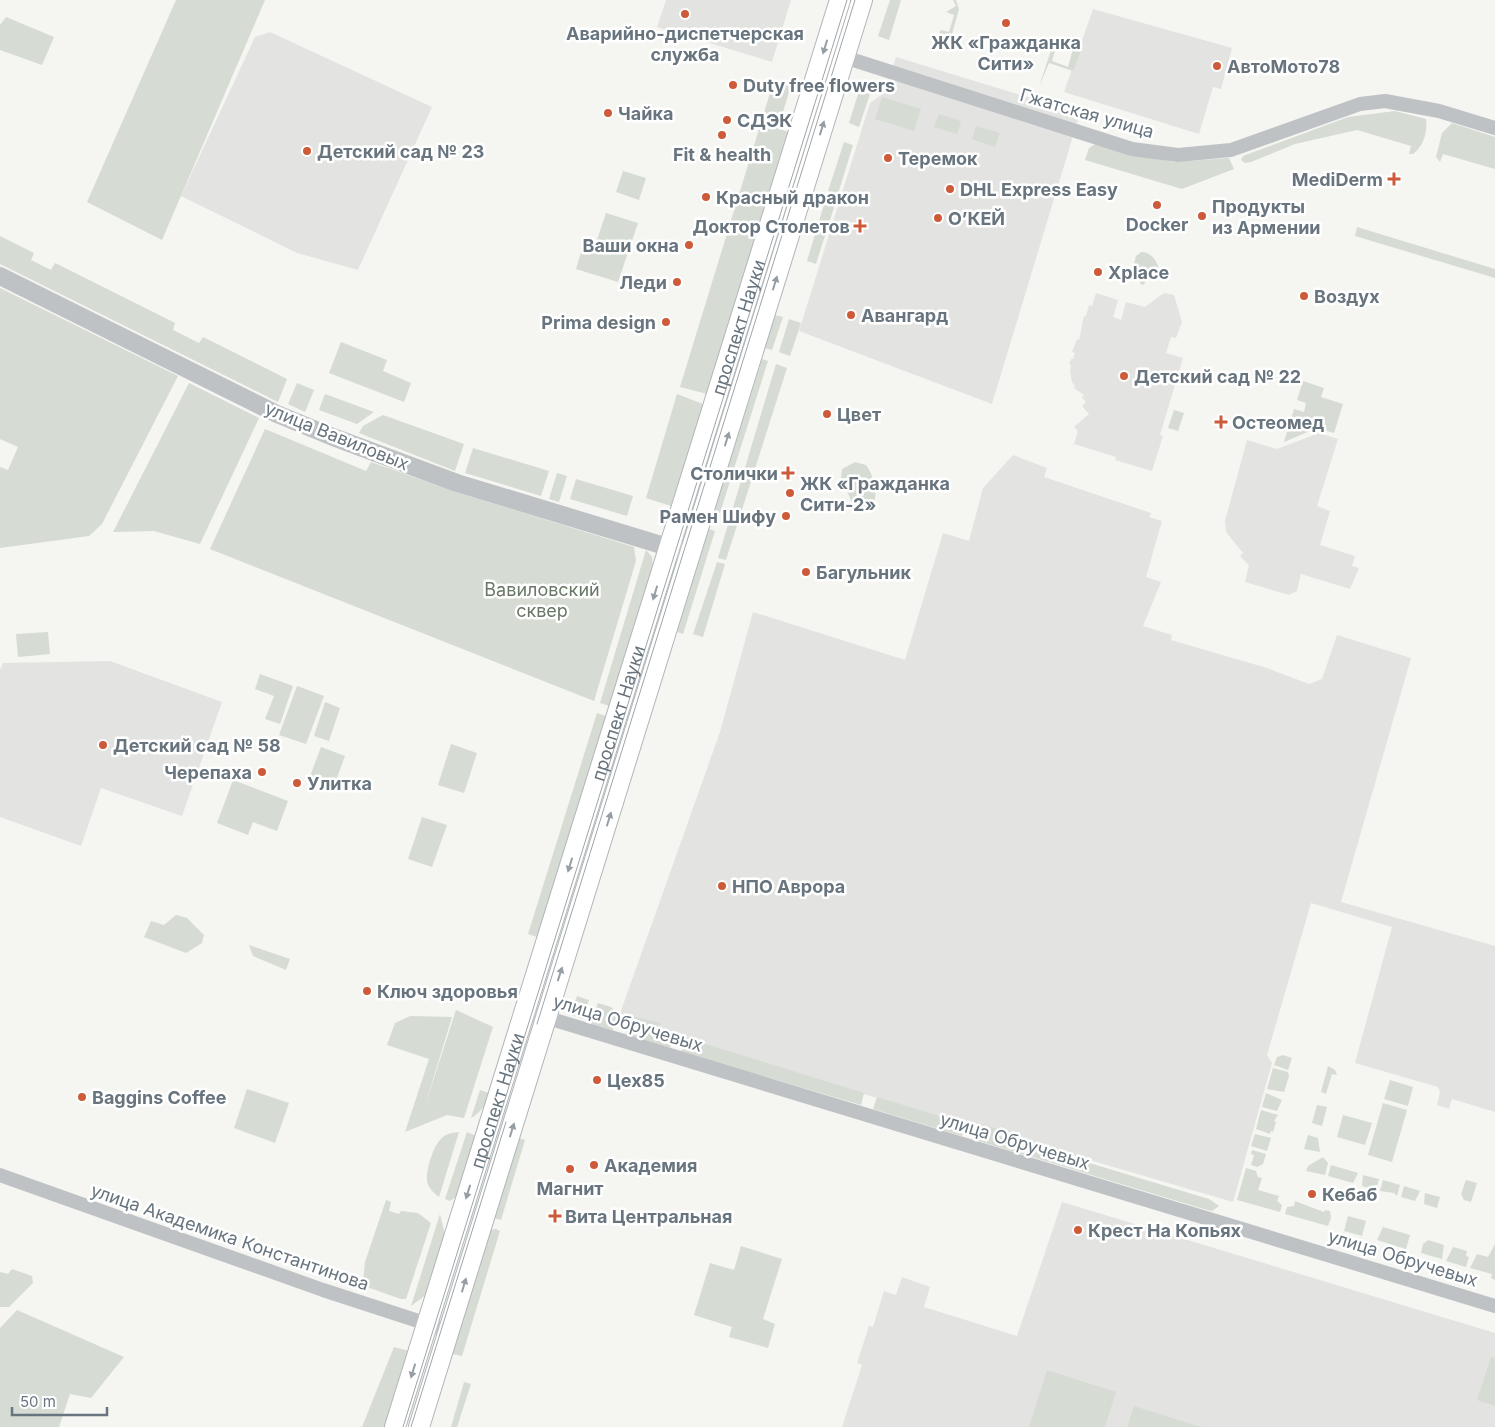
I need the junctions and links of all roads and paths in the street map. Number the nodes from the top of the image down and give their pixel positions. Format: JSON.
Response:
{"nodes":[{"id":1,"x":840,"y":0,"type":"edge"},
{"id":2,"x":862,"y":0,"type":"edge"},
{"id":3,"x":844,"y":57,"type":"junction"},
{"id":4,"x":1495,"y":128,"type":"edge"},
{"id":5,"x":0,"y":276,"type":"edge"},
{"id":6,"x":669,"y":547,"type":"junction"},
{"id":7,"x":692,"y":554,"type":"junction"},
{"id":8,"x":525,"y":1011,"type":"junction"},
{"id":9,"x":547,"y":1018,"type":"junction"},
{"id":10,"x":0,"y":1176,"type":"edge"},
{"id":11,"x":1495,"y":1306,"type":"edge"},
{"id":12,"x":428,"y":1324,"type":"junction"},
{"id":13,"x":449,"y":1331,"type":"junction"},
{"id":14,"x":396,"y":1427,"type":"edge"},
{"id":15,"x":419,"y":1427,"type":"edge"}],
"edges":[{"from":1,"to":6,"type":"main road","name":"проспект Науки","one_way":true},
{"from":2,"to":3,"type":"main road","name":"проспект Науки"},
{"from":3,"to":4,"type":"street","name":"Гжатская улица"},
{"from":7,"to":3,"type":"main road","name":"проспект Науки","one_way":true},
{"from":5,"to":6,"type":"street","name":"улица Вавиловых"},
{"from":6,"to":7,"type":"street","name":"улица Вавиловых"},
{"from":6,"to":8,"type":"main road","name":"проспект Науки","one_way":true},
{"from":9,"to":7,"type":"main road","name":"проспект Науки","one_way":true},
{"from":8,"to":9,"type":"street","name":"улица Обручевых"},
{"from":8,"to":12,"type":"main road","name":"проспект Науки","one_way":true},
{"from":9,"to":11,"type":"street","name":"улица Обручевых"},
{"from":13,"to":9,"type":"main road","name":"проспект Науки","one_way":true},
{"from":10,"to":12,"type":"street","name":"улица Академика Константинова"},
{"from":12,"to":13,"type":"street","name":"улица Академика Константинова"},
{"from":12,"to":14,"type":"main road","name":"проспект Науки","one_way":true},
{"from":13,"to":15,"type":"main road","name":"проспект Науки"}]}
